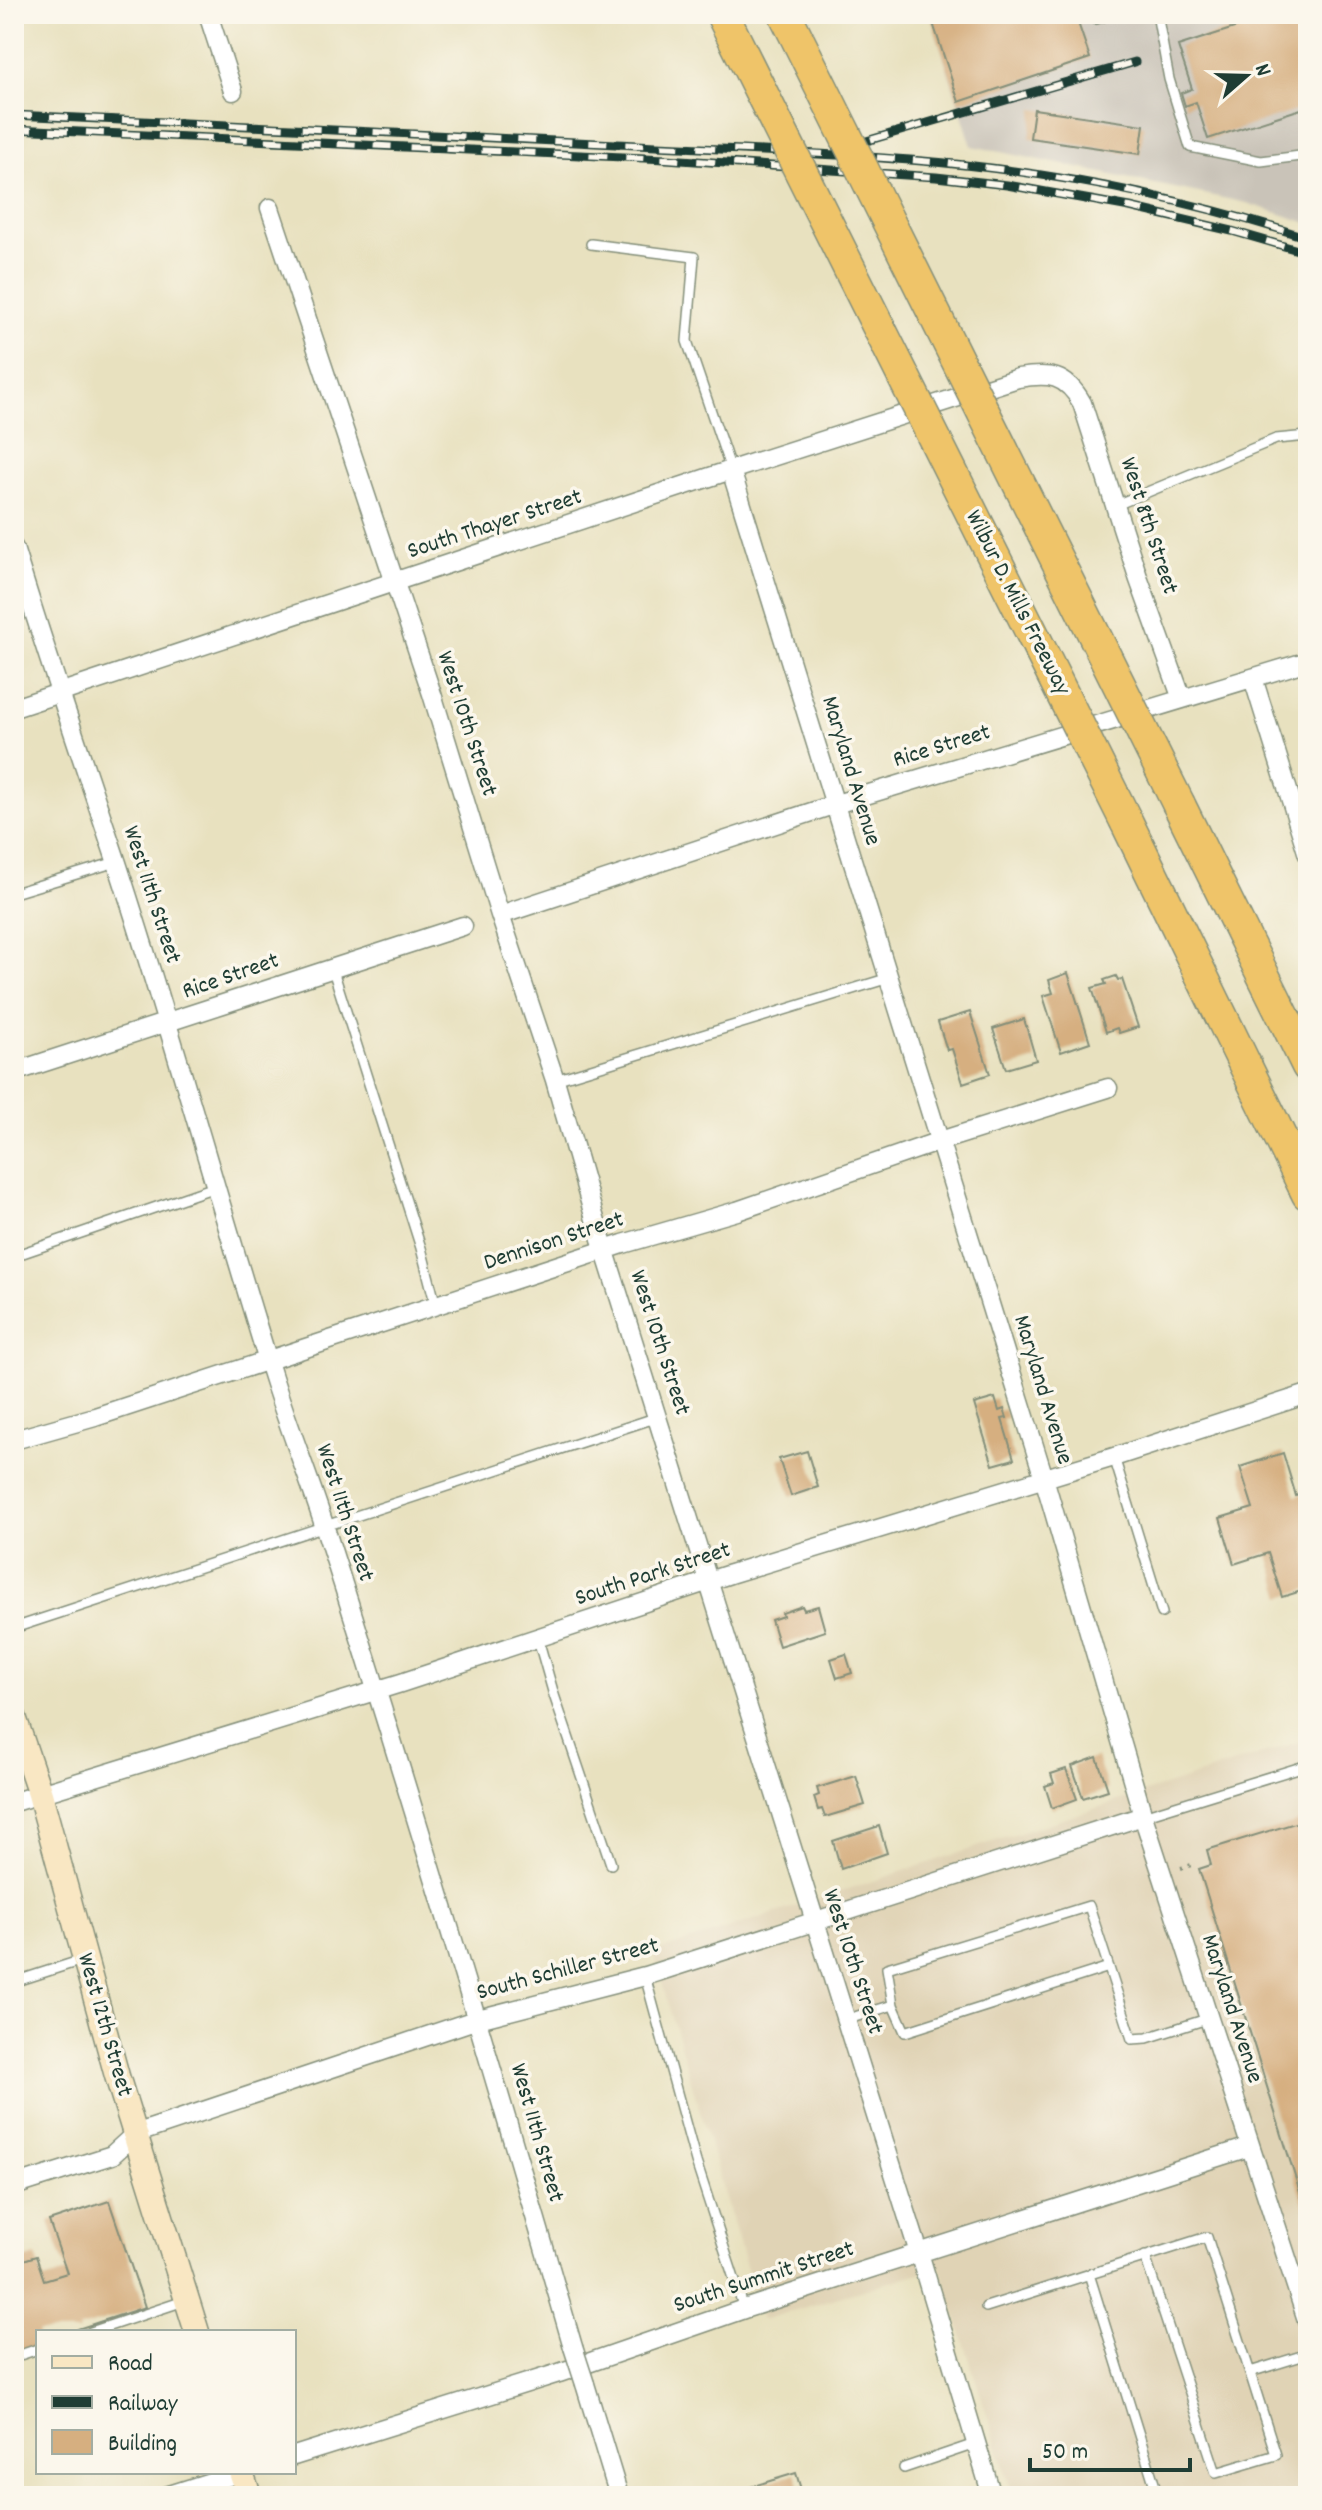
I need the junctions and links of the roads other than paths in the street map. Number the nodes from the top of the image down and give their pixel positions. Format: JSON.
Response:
{"nodes":[{"id":1,"x":208,"y":14,"type":"edge"},
{"id":2,"x":701,"y":14,"type":"edge"},
{"id":3,"x":722,"y":14,"type":"edge"},
{"id":4,"x":785,"y":14,"type":"edge"},
{"id":5,"x":1095,"y":14,"type":"edge"},
{"id":6,"x":1111,"y":14,"type":"edge"},
{"id":7,"x":1157,"y":14,"type":"edge"},
{"id":8,"x":233,"y":91,"type":"dead end"},
{"id":9,"x":1308,"y":155,"type":"edge"},
{"id":10,"x":795,"y":161,"type":"junction"},
{"id":11,"x":270,"y":208,"type":"dead end"},
{"id":12,"x":591,"y":244,"type":"dead end"},
{"id":13,"x":1055,"y":377,"type":"joint"},
{"id":14,"x":1308,"y":436,"type":"edge"},
{"id":15,"x":731,"y":470,"type":"junction"},
{"id":16,"x":1116,"y":505,"type":"junction"},
{"id":17,"x":14,"y":548,"type":"edge"},
{"id":18,"x":394,"y":583,"type":"junction"},
{"id":19,"x":1308,"y":661,"type":"edge"},
{"id":20,"x":1253,"y":678,"type":"junction"},
{"id":21,"x":59,"y":694,"type":"junction"},
{"id":22,"x":1182,"y":699,"type":"junction"},
{"id":23,"x":14,"y":708,"type":"edge"},
{"id":24,"x":836,"y":804,"type":"junction"},
{"id":25,"x":1308,"y":855,"type":"edge"},
{"id":26,"x":116,"y":862,"type":"junction"},
{"id":27,"x":14,"y":893,"type":"edge"},
{"id":28,"x":500,"y":915,"type":"junction"},
{"id":29,"x":463,"y":926,"type":"dead end"},
{"id":30,"x":332,"y":967,"type":"junction"},
{"id":31,"x":889,"y":978,"type":"junction"},
{"id":32,"x":167,"y":1024,"type":"junction"},
{"id":33,"x":1308,"y":1066,"type":"edge"},
{"id":34,"x":14,"y":1072,"type":"edge"},
{"id":35,"x":555,"y":1080,"type":"junction"},
{"id":36,"x":1108,"y":1088,"type":"dead end"},
{"id":37,"x":940,"y":1141,"type":"junction"},
{"id":38,"x":215,"y":1187,"type":"junction"},
{"id":39,"x":1308,"y":1194,"type":"edge"},
{"id":40,"x":605,"y":1250,"type":"junction"},
{"id":41,"x":14,"y":1256,"type":"edge"},
{"id":42,"x":436,"y":1306,"type":"junction"},
{"id":43,"x":267,"y":1360,"type":"junction"},
{"id":44,"x":1308,"y":1394,"type":"edge"},
{"id":45,"x":658,"y":1417,"type":"junction"},
{"id":46,"x":14,"y":1440,"type":"edge"},
{"id":47,"x":1114,"y":1457,"type":"junction"},
{"id":48,"x":1044,"y":1478,"type":"junction"},
{"id":49,"x":325,"y":1526,"type":"junction"},
{"id":50,"x":709,"y":1583,"type":"junction"},
{"id":51,"x":1162,"y":1613,"type":"dead end"},
{"id":52,"x":14,"y":1628,"type":"edge"},
{"id":53,"x":538,"y":1639,"type":"junction"},
{"id":54,"x":376,"y":1691,"type":"junction"},
{"id":55,"x":14,"y":1717,"type":"edge"},
{"id":56,"x":1308,"y":1765,"type":"edge"},
{"id":57,"x":40,"y":1794,"type":"junction"},
{"id":58,"x":14,"y":1802,"type":"edge"},
{"id":59,"x":1143,"y":1816,"type":"junction"},
{"id":60,"x":611,"y":1864,"type":"dead end"},
{"id":61,"x":814,"y":1921,"type":"junction"},
{"id":62,"x":85,"y":1959,"type":"junction"},
{"id":63,"x":1109,"y":1967,"type":"junction"},
{"id":64,"x":645,"y":1976,"type":"junction"},
{"id":65,"x":14,"y":1982,"type":"edge"},
{"id":66,"x":893,"y":2005,"type":"junction"},
{"id":67,"x":1210,"y":2018,"type":"junction"},
{"id":68,"x":478,"y":2019,"type":"junction"},
{"id":69,"x":845,"y":2020,"type":"junction"},
{"id":70,"x":135,"y":2134,"type":"junction"},
{"id":71,"x":1249,"y":2147,"type":"junction"},
{"id":72,"x":14,"y":2186,"type":"edge"},
{"id":73,"x":919,"y":2253,"type":"junction"},
{"id":74,"x":1145,"y":2256,"type":"junction"},
{"id":75,"x":1089,"y":2274,"type":"junction"},
{"id":76,"x":187,"y":2300,"type":"junction"},
{"id":77,"x":986,"y":2307,"type":"dead end"},
{"id":78,"x":744,"y":2309,"type":"junction"},
{"id":79,"x":1308,"y":2323,"type":"edge"},
{"id":80,"x":97,"y":2330,"type":"edge"},
{"id":81,"x":196,"y":2330,"type":"edge"},
{"id":82,"x":36,"y":2350,"type":"edge"},
{"id":83,"x":1308,"y":2354,"type":"edge"},
{"id":84,"x":14,"y":2357,"type":"edge"},
{"id":85,"x":1250,"y":2372,"type":"junction"},
{"id":86,"x":975,"y":2444,"type":"junction"},
{"id":87,"x":296,"y":2455,"type":"edge"},
{"id":88,"x":904,"y":2468,"type":"dead end"},
{"id":89,"x":236,"y":2474,"type":"edge"},
{"id":90,"x":243,"y":2474,"type":"edge"},
{"id":91,"x":166,"y":2496,"type":"edge"},
{"id":92,"x":249,"y":2496,"type":"edge"},
{"id":93,"x":619,"y":2496,"type":"edge"},
{"id":94,"x":992,"y":2496,"type":"edge"},
{"id":95,"x":1158,"y":2496,"type":"edge"}],
"edges":[{"from":1,"to":8,"type":"street"},
{"from":2,"to":10,"type":"highway","bridge":true},
{"from":3,"to":10,"type":"highway","name":"Wilbur D. Mills Freeway","bridge":true},
{"from":4,"to":33,"type":"highway","bridge":true},
{"from":5,"to":6,"type":"lane"},
{"from":7,"to":9,"type":"lane"},
{"from":10,"to":39,"type":"highway","name":"Wilbur D. Mills Freeway","bridge":true},
{"from":11,"to":18,"type":"street","name":"West 10th Street"},
{"from":12,"to":15,"type":"lane"},
{"from":13,"to":15,"type":"street","name":"South Thayer Street"},
{"from":13,"to":16,"type":"street","name":"West 8th Street"},
{"from":14,"to":16,"type":"lane"},
{"from":15,"to":18,"type":"street","name":"South Thayer Street"},
{"from":15,"to":24,"type":"street","name":"Maryland Avenue"},
{"from":16,"to":22,"type":"street","name":"West 8th Street"},
{"from":17,"to":21,"type":"street","name":"West 11th Street"},
{"from":18,"to":21,"type":"street","name":"South Thayer Street"},
{"from":18,"to":28,"type":"street","name":"West 10th Street"},
{"from":19,"to":20,"type":"street","name":"Rice Street"},
{"from":20,"to":22,"type":"street","name":"Rice Street"},
{"from":20,"to":25,"type":"street"},
{"from":21,"to":23,"type":"street","name":"South Thayer Street"},
{"from":21,"to":26,"type":"street","name":"West 11th Street"},
{"from":22,"to":24,"type":"street","name":"Rice Street"},
{"from":24,"to":28,"type":"street","name":"Rice Street"},
{"from":24,"to":31,"type":"street","name":"Maryland Avenue"},
{"from":26,"to":27,"type":"lane"},
{"from":26,"to":32,"type":"street","name":"West 11th Street"},
{"from":28,"to":35,"type":"street","name":"West 10th Street"},
{"from":29,"to":30,"type":"street","name":"Rice Street"},
{"from":30,"to":32,"type":"street","name":"Rice Street"},
{"from":30,"to":42,"type":"lane"},
{"from":31,"to":35,"type":"lane"},
{"from":31,"to":37,"type":"street","name":"Maryland Avenue"},
{"from":32,"to":34,"type":"street","name":"Rice Street"},
{"from":32,"to":38,"type":"street","name":"West 11th Street"},
{"from":35,"to":40,"type":"street","name":"West 10th Street"},
{"from":36,"to":37,"type":"street","name":"Dennison Street"},
{"from":37,"to":40,"type":"street","name":"Dennison Street"},
{"from":37,"to":48,"type":"street","name":"Maryland Avenue"},
{"from":38,"to":41,"type":"lane"},
{"from":38,"to":43,"type":"street","name":"West 11th Street"},
{"from":40,"to":42,"type":"street","name":"Dennison Street"},
{"from":40,"to":45,"type":"street","name":"West 10th Street"},
{"from":42,"to":43,"type":"street","name":"Dennison Street"},
{"from":43,"to":46,"type":"street","name":"Dennison Street"},
{"from":43,"to":49,"type":"street","name":"West 11th Street"},
{"from":44,"to":47,"type":"street","name":"South Park Street"},
{"from":45,"to":49,"type":"lane"},
{"from":45,"to":50,"type":"street","name":"West 10th Street"},
{"from":47,"to":48,"type":"street","name":"South Park Street"},
{"from":47,"to":51,"type":"lane"},
{"from":48,"to":50,"type":"street","name":"South Park Street"},
{"from":48,"to":59,"type":"street","name":"Maryland Avenue"},
{"from":49,"to":52,"type":"lane"},
{"from":49,"to":54,"type":"street","name":"West 11th Street"},
{"from":50,"to":53,"type":"street","name":"South Park Street"},
{"from":50,"to":61,"type":"street","name":"West 10th Street"},
{"from":53,"to":54,"type":"street","name":"South Park Street"},
{"from":53,"to":60,"type":"lane"},
{"from":54,"to":57,"type":"street","name":"South Park Street"},
{"from":54,"to":68,"type":"street","name":"West 11th Street"},
{"from":55,"to":57,"type":"street","name":"West 12th Street"},
{"from":56,"to":59,"type":"lane"},
{"from":57,"to":58,"type":"street","name":"South Park Street"},
{"from":57,"to":62,"type":"street","name":"West 12th Street"},
{"from":59,"to":61,"type":"street","name":"South Schiller Street"},
{"from":59,"to":67,"type":"street","name":"Maryland Avenue"},
{"from":61,"to":64,"type":"street","name":"South Schiller Street"},
{"from":61,"to":69,"type":"street","name":"West 10th Street"},
{"from":62,"to":65,"type":"lane"},
{"from":62,"to":70,"type":"street","name":"West 12th Street"},
{"from":63,"to":66,"type":"lane"},
{"from":63,"to":66,"type":"lane"},
{"from":63,"to":67,"type":"lane"},
{"from":64,"to":68,"type":"street","name":"South Schiller Street"},
{"from":64,"to":78,"type":"lane"},
{"from":66,"to":69,"type":"lane"},
{"from":67,"to":71,"type":"street","name":"Maryland Avenue"},
{"from":68,"to":70,"type":"street","name":"South Schiller Street"},
{"from":68,"to":93,"type":"street","name":"West 11th Street","bridge":true},
{"from":69,"to":73,"type":"street","name":"West 10th Street"},
{"from":70,"to":72,"type":"street","name":"South Schiller Street"},
{"from":70,"to":76,"type":"street","name":"West 12th Street"},
{"from":71,"to":73,"type":"street","name":"South Summit Street"},
{"from":71,"to":79,"type":"street","name":"Maryland Avenue"},
{"from":73,"to":78,"type":"street","name":"South Summit Street"},
{"from":73,"to":86,"type":"street","name":"West 10th Street"},
{"from":74,"to":75,"type":"lane"},
{"from":74,"to":85,"type":"lane"},
{"from":74,"to":85,"type":"lane"},
{"from":75,"to":77,"type":"lane"},
{"from":75,"to":95,"type":"lane"},
{"from":76,"to":80,"type":"lane"},
{"from":76,"to":81,"type":"street","name":"West 12th Street"},
{"from":78,"to":87,"type":"street","name":"South Summit Street"},
{"from":82,"to":84,"type":"lane"},
{"from":83,"to":85,"type":"lane"},
{"from":86,"to":88,"type":"lane"},
{"from":86,"to":94,"type":"street","name":"West 10th Street"},
{"from":89,"to":91,"type":"street"},
{"from":90,"to":92,"type":"street"}]}
